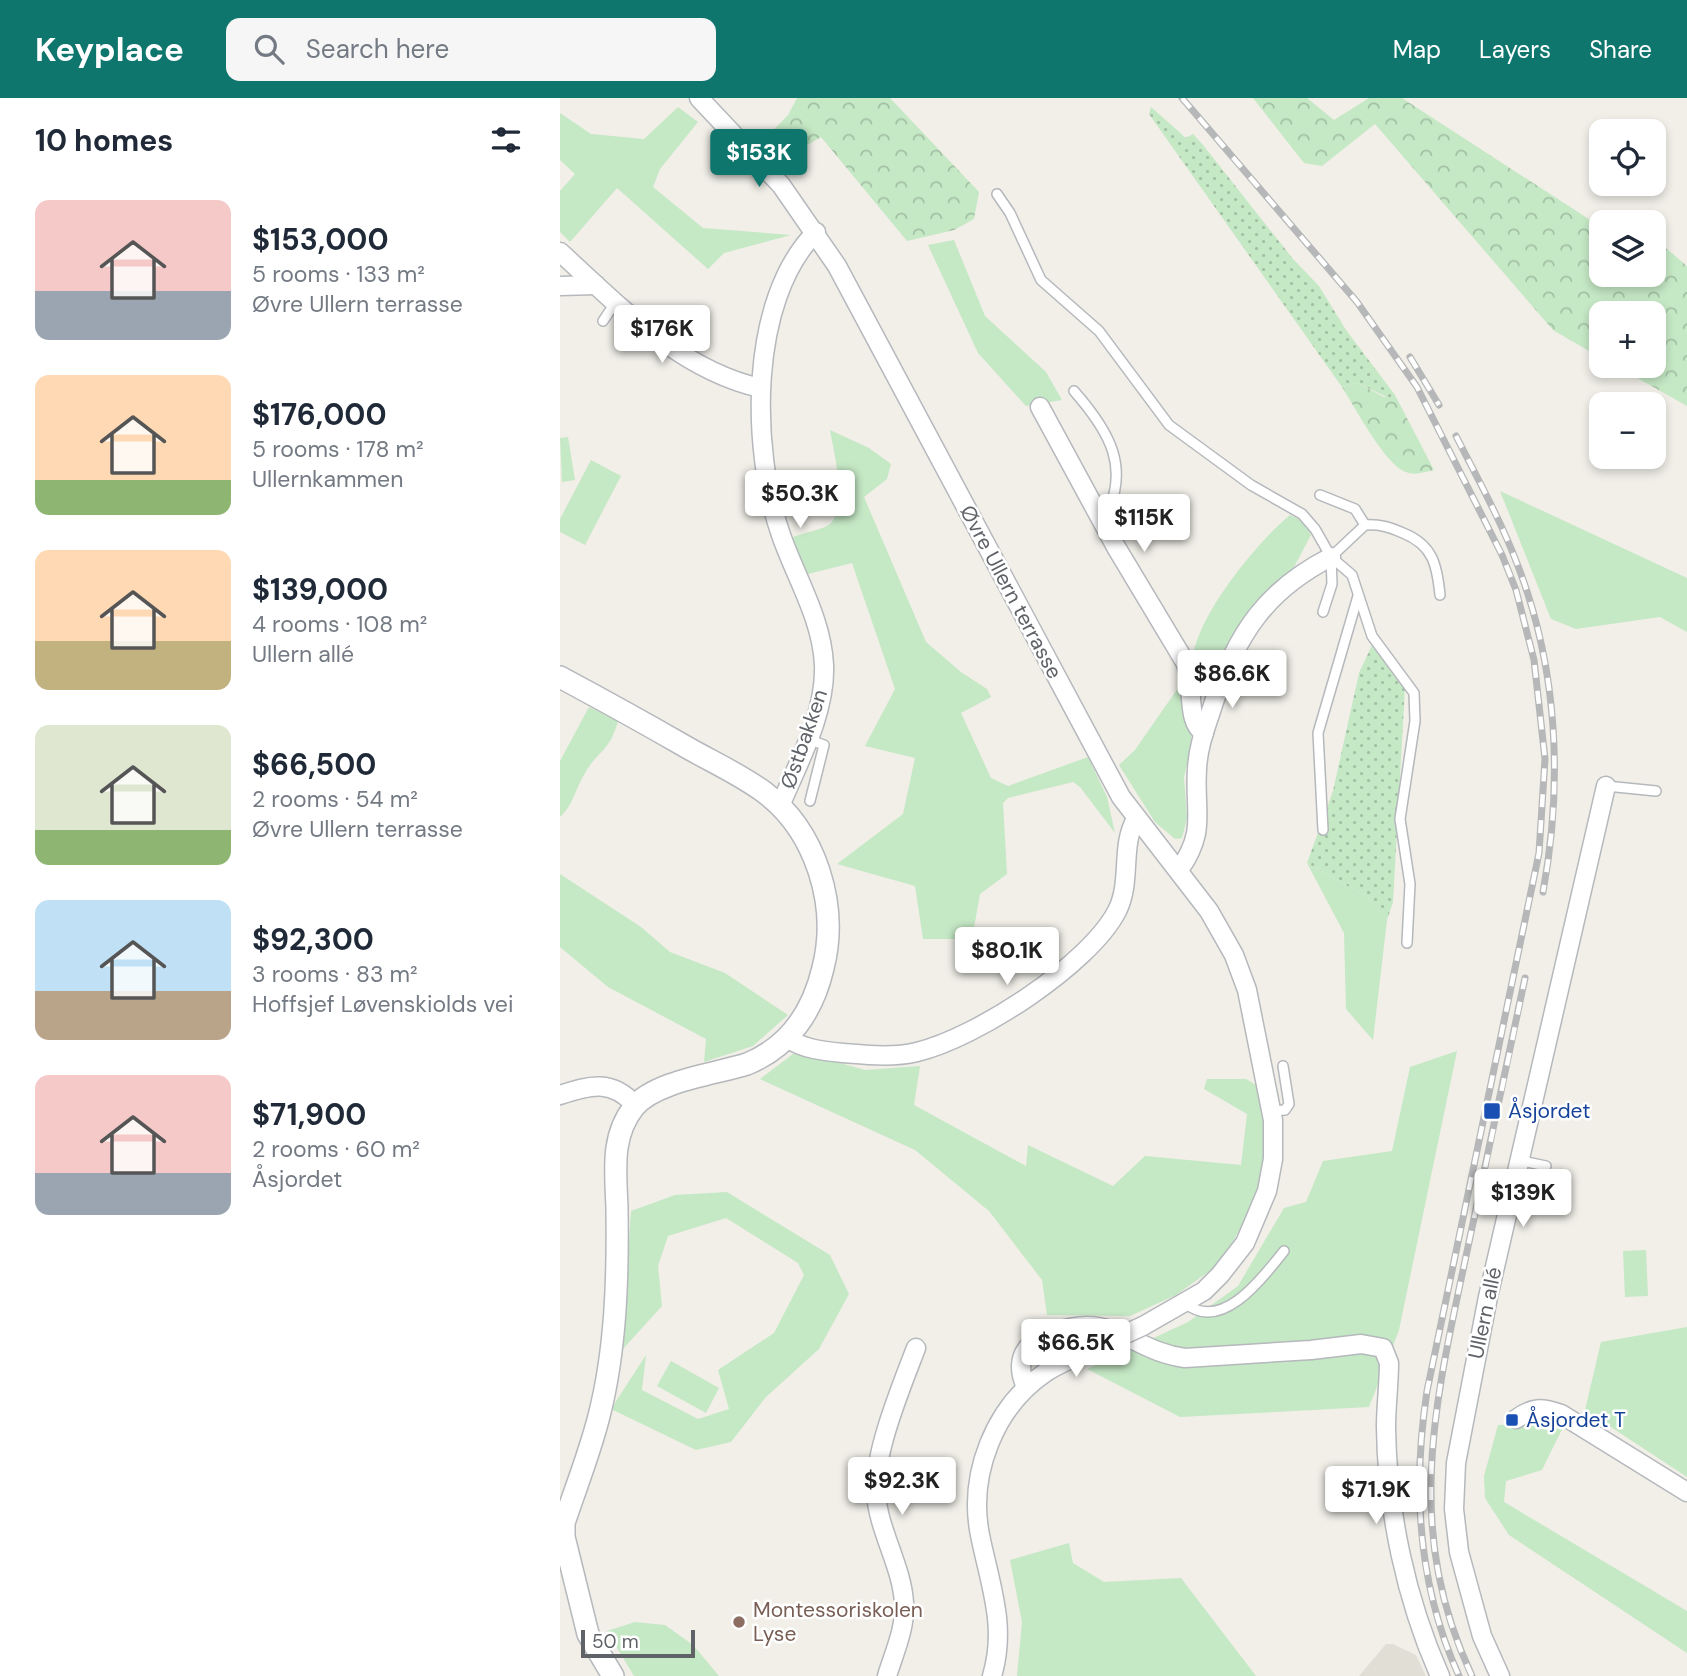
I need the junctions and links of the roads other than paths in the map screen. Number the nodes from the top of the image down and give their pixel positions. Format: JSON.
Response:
{"nodes":[{"id":1,"x":699,"y":98,"type":"edge"},
{"id":2,"x":997,"y":194,"type":"dead end"},
{"id":3,"x":816,"y":232,"type":"junction"},
{"id":4,"x":560,"y":253,"type":"edge"},
{"id":5,"x":596,"y":285,"type":"junction"},
{"id":6,"x":560,"y":286,"type":"edge"},
{"id":7,"x":615,"y":303,"type":"junction"},
{"id":8,"x":603,"y":321,"type":"dead end"},
{"id":9,"x":761,"y":388,"type":"junction"},
{"id":10,"x":1074,"y":391,"type":"dead end"},
{"id":11,"x":1040,"y":407,"type":"dead end"},
{"id":12,"x":1320,"y":495,"type":"dead end"},
{"id":13,"x":1103,"y":522,"type":"junction"},
{"id":14,"x":1365,"y":525,"type":"junction"},
{"id":15,"x":1331,"y":558,"type":"junction"},
{"id":16,"x":1359,"y":594,"type":"junction"},
{"id":17,"x":1440,"y":595,"type":"dead end"},
{"id":18,"x":1323,"y":612,"type":"dead end"},
{"id":19,"x":560,"y":677,"type":"edge"},
{"id":20,"x":1203,"y":733,"type":"junction"},
{"id":21,"x":807,"y":739,"type":"junction"},
{"id":22,"x":1606,"y":786,"type":"joint"},
{"id":23,"x":1656,"y":791,"type":"dead end"},
{"id":24,"x":810,"y":801,"type":"dead end"},
{"id":25,"x":780,"y":806,"type":"junction"},
{"id":26,"x":1136,"y":818,"type":"junction"},
{"id":27,"x":1323,"y":830,"type":"dead end"},
{"id":28,"x":1179,"y":870,"type":"junction"},
{"id":29,"x":1407,"y":943,"type":"dead end"},
{"id":30,"x":787,"y":1038,"type":"junction"},
{"id":31,"x":1283,"y":1066,"type":"dead end"},
{"id":32,"x":560,"y":1095,"type":"edge"},
{"id":33,"x":635,"y":1105,"type":"junction"},
{"id":34,"x":1272,"y":1111,"type":"junction"},
{"id":35,"x":1518,"y":1160,"type":"junction"},
{"id":36,"x":1546,"y":1166,"type":"dead end"},
{"id":37,"x":1284,"y":1251,"type":"dead end"},
{"id":38,"x":1185,"y":1303,"type":"junction"},
{"id":39,"x":916,"y":1348,"type":"dead end"},
{"id":40,"x":1026,"y":1388,"type":"junction"},
{"id":41,"x":1516,"y":1419,"type":"dead end"},
{"id":42,"x":1687,"y":1492,"type":"edge"},
{"id":43,"x":562,"y":1523,"type":"edge"},
{"id":44,"x":613,"y":1676,"type":"edge"},
{"id":45,"x":887,"y":1676,"type":"edge"},
{"id":46,"x":992,"y":1676,"type":"edge"},
{"id":47,"x":1440,"y":1676,"type":"edge"},
{"id":48,"x":1500,"y":1676,"type":"edge"}],
"edges":[{"from":1,"to":3,"type":"street","name":"Øvre Ullern terrasse"},
{"from":2,"to":15,"type":"lane"},
{"from":3,"to":9,"type":"street","name":"Østbakken"},
{"from":3,"to":26,"type":"street","name":"Øvre Ullern terrasse"},
{"from":4,"to":5,"type":"street"},
{"from":5,"to":6,"type":"street"},
{"from":5,"to":7,"type":"street"},
{"from":7,"to":8,"type":"lane"},
{"from":7,"to":9,"type":"street"},
{"from":9,"to":21,"type":"street","name":"Østbakken"},
{"from":10,"to":13,"type":"lane"},
{"from":11,"to":13,"type":"street"},
{"from":12,"to":14,"type":"lane"},
{"from":13,"to":20,"type":"street"},
{"from":14,"to":15,"type":"lane"},
{"from":14,"to":17,"type":"lane"},
{"from":15,"to":16,"type":"lane"},
{"from":15,"to":18,"type":"lane"},
{"from":15,"to":20,"type":"street"},
{"from":16,"to":27,"type":"lane"},
{"from":16,"to":29,"type":"lane"},
{"from":19,"to":25,"type":"street"},
{"from":20,"to":28,"type":"street"},
{"from":21,"to":24,"type":"lane"},
{"from":21,"to":25,"type":"street","name":"Østbakken"},
{"from":22,"to":23,"type":"lane"},
{"from":22,"to":35,"type":"street","name":"Ullern allé"},
{"from":25,"to":30,"type":"street"},
{"from":26,"to":28,"type":"street","name":"Øvre Ullern terrasse"},
{"from":26,"to":30,"type":"street"},
{"from":28,"to":34,"type":"street","name":"Øvre Ullern terrasse"},
{"from":30,"to":33,"type":"street"},
{"from":31,"to":34,"type":"lane"},
{"from":32,"to":33,"type":"street"},
{"from":33,"to":43,"type":"street"},
{"from":34,"to":38,"type":"street","name":"Øvre Ullern terrasse"},
{"from":35,"to":36,"type":"lane"},
{"from":35,"to":48,"type":"street","name":"Ullern allé"},
{"from":37,"to":38,"type":"lane"},
{"from":38,"to":40,"type":"street","name":"Øvre Ullern terrasse","bridge":true},
{"from":39,"to":45,"type":"street"},
{"from":40,"to":46,"type":"street"},
{"from":40,"to":47,"type":"street"},
{"from":41,"to":42,"type":"street"},
{"from":43,"to":44,"type":"street"}]}
